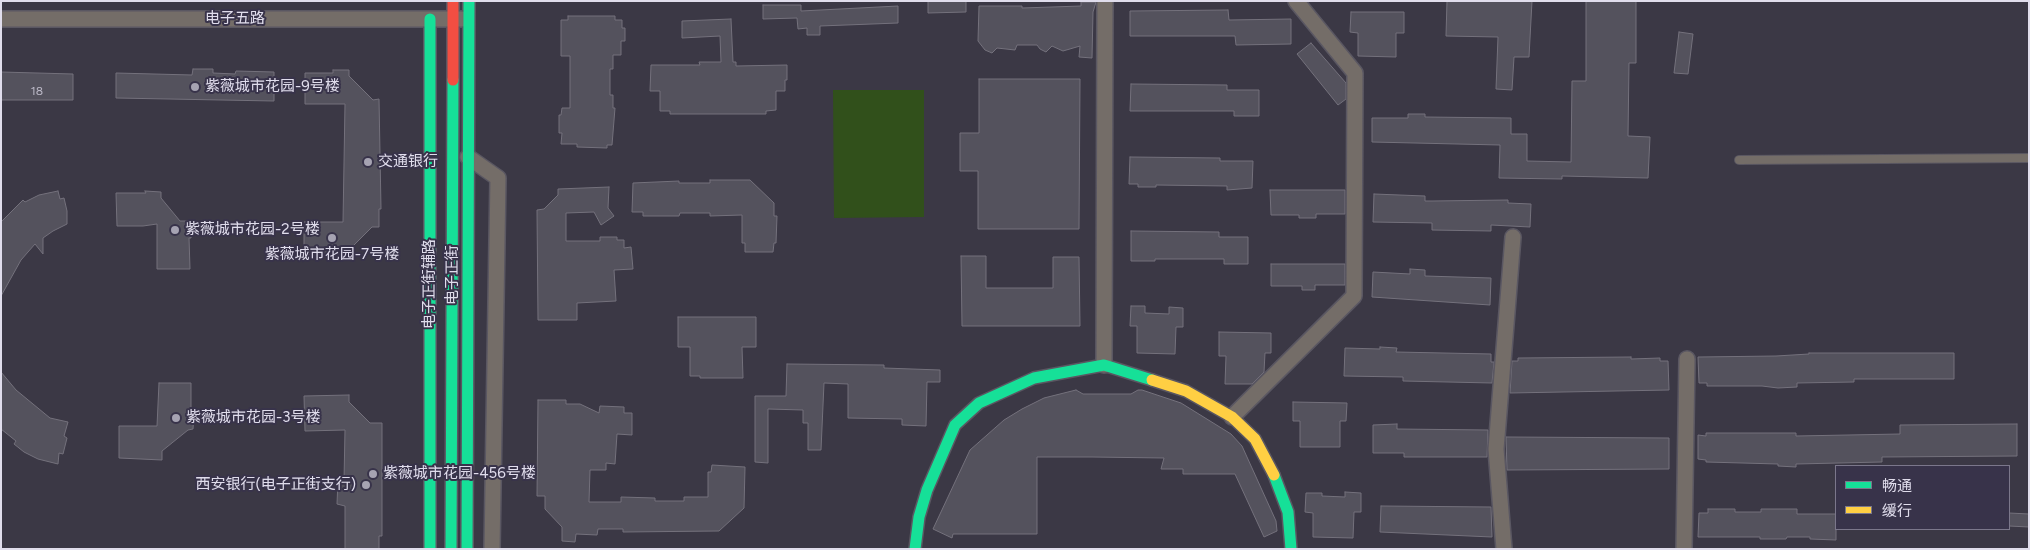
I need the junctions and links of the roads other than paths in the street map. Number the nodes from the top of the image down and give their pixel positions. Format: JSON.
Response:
{"nodes":[{"id":1,"x":453,"y":1,"type":"edge"},
{"id":2,"x":469,"y":1,"type":"edge"},
{"id":3,"x":1105,"y":1,"type":"edge"},
{"id":4,"x":1296,"y":1,"type":"edge"},
{"id":5,"x":1,"y":19,"type":"edge"},
{"id":6,"x":430,"y":19,"type":"junction"},
{"id":7,"x":453,"y":19,"type":"junction"},
{"id":8,"x":469,"y":19,"type":"junction"},
{"id":9,"x":468,"y":157,"type":"junction"},
{"id":10,"x":2029,"y":158,"type":"edge"},
{"id":11,"x":1739,"y":160,"type":"dead end"},
{"id":12,"x":1513,"y":237,"type":"dead end"},
{"id":13,"x":1687,"y":359,"type":"dead end"},
{"id":14,"x":1104,"y":365,"type":"junction"},
{"id":15,"x":1232,"y":417,"type":"junction"},
{"id":16,"x":430,"y":549,"type":"edge"},
{"id":17,"x":451,"y":549,"type":"edge"},
{"id":18,"x":467,"y":549,"type":"edge"},
{"id":19,"x":492,"y":549,"type":"edge"},
{"id":20,"x":915,"y":549,"type":"edge"},
{"id":21,"x":1291,"y":549,"type":"edge"},
{"id":22,"x":1504,"y":549,"type":"edge"},
{"id":23,"x":1684,"y":549,"type":"edge"}],
"edges":[{"from":1,"to":7,"type":"street","name":"电子正街"},
{"from":2,"to":8,"type":"street","name":"电子正街"},
{"from":3,"to":14,"type":"street"},
{"from":4,"to":15,"type":"street"},
{"from":5,"to":6,"type":"street","name":"电子五路"},
{"from":6,"to":7,"type":"street","name":"电子五路"},
{"from":6,"to":16,"type":"street","name":"电子正街辅路"},
{"from":7,"to":8,"type":"street","name":"电子五路"},
{"from":7,"to":17,"type":"street","name":"电子正街"},
{"from":8,"to":9,"type":"street","name":"电子正街"},
{"from":9,"to":18,"type":"street","name":"电子正街"},
{"from":9,"to":19,"type":"street"},
{"from":10,"to":11,"type":"lane"},
{"from":12,"to":22,"type":"street"},
{"from":13,"to":23,"type":"street"},
{"from":14,"to":15,"type":"street"},
{"from":14,"to":20,"type":"street"},
{"from":15,"to":21,"type":"street"}]}
